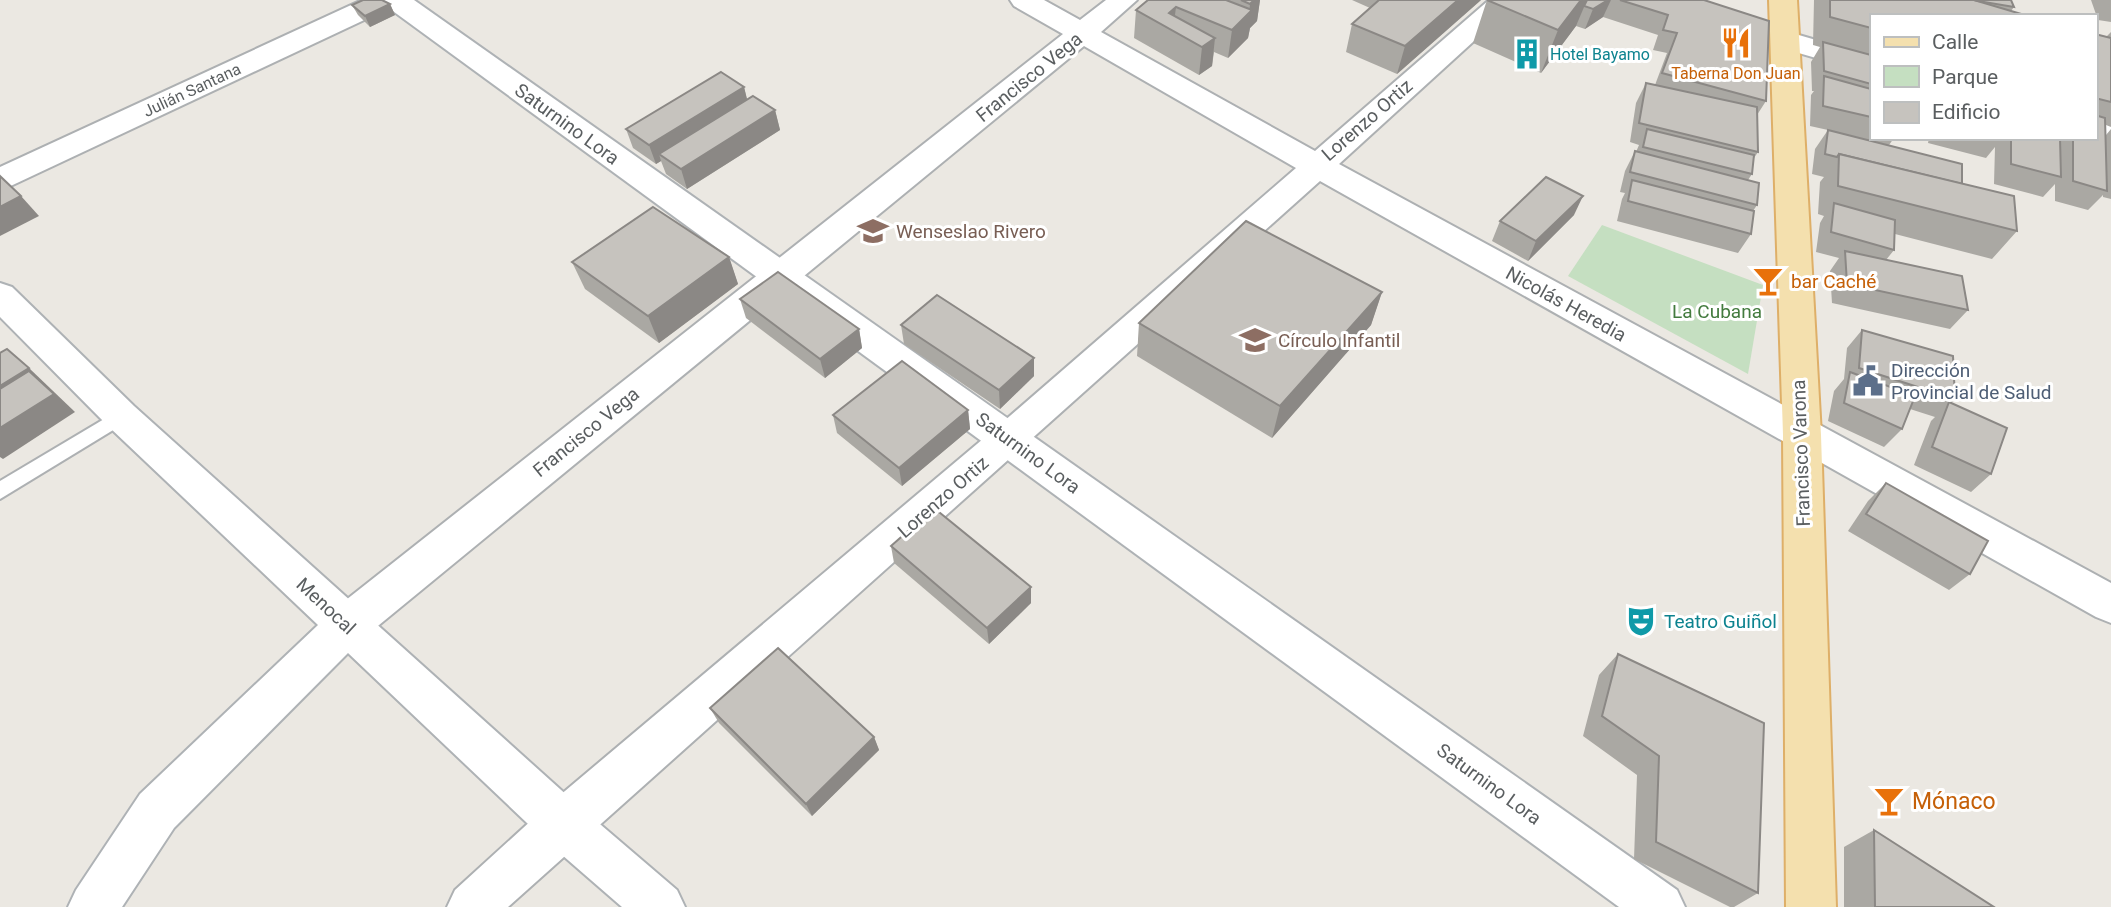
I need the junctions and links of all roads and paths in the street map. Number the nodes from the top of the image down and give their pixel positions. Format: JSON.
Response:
{"nodes":[{"id":1,"x":384,"y":0,"type":"edge"},
{"id":2,"x":396,"y":0,"type":"edge"},
{"id":3,"x":1024,"y":0,"type":"edge"},
{"id":4,"x":1123,"y":0,"type":"edge"},
{"id":5,"x":1505,"y":0,"type":"edge"},
{"id":6,"x":1783,"y":0,"type":"edge"},
{"id":7,"x":1083,"y":34,"type":"junction"},
{"id":8,"x":1772,"y":36,"type":"junction"},
{"id":9,"x":1870,"y":65,"type":"edge"},
{"id":10,"x":1315,"y":165,"type":"junction"},
{"id":11,"x":0,"y":180,"type":"edge"},
{"id":12,"x":779,"y":276,"type":"junction"},
{"id":13,"x":0,"y":296,"type":"edge"},
{"id":14,"x":121,"y":416,"type":"junction"},
{"id":15,"x":1802,"y":435,"type":"junction"},
{"id":16,"x":1009,"y":439,"type":"junction"},
{"id":17,"x":0,"y":491,"type":"edge"},
{"id":18,"x":2111,"y":604,"type":"edge"},
{"id":19,"x":347,"y":625,"type":"junction"},
{"id":20,"x":563,"y":824,"type":"junction"},
{"id":21,"x":93,"y":907,"type":"edge"},
{"id":22,"x":472,"y":907,"type":"edge"},
{"id":23,"x":660,"y":907,"type":"edge"},
{"id":24,"x":1660,"y":907,"type":"edge"},
{"id":25,"x":1811,"y":907,"type":"edge"}],
"edges":[{"from":1,"to":11,"type":"street","name":"Julián Santana"},
{"from":2,"to":12,"type":"street","name":"Saturnino Lora"},
{"from":3,"to":7,"type":"street","name":"Nicolás Heredia"},
{"from":4,"to":7,"type":"street","name":"Francisco Vega"},
{"from":5,"to":10,"type":"street","name":"Lorenzo Ortiz"},
{"from":6,"to":8,"type":"main road","name":"Francisco Varona"},
{"from":7,"to":10,"type":"street","name":"Nicolás Heredia"},
{"from":7,"to":12,"type":"street","name":"Francisco Vega"},
{"from":8,"to":9,"type":"street"},
{"from":8,"to":15,"type":"main road","name":"Francisco Varona"},
{"from":10,"to":15,"type":"street","name":"Nicolás Heredia"},
{"from":10,"to":16,"type":"street","name":"Lorenzo Ortiz"},
{"from":12,"to":16,"type":"street","name":"Saturnino Lora"},
{"from":12,"to":19,"type":"street","name":"Francisco Vega"},
{"from":13,"to":14,"type":"street","name":"Menocal"},
{"from":14,"to":17,"type":"lane"},
{"from":14,"to":19,"type":"street","name":"Menocal"},
{"from":15,"to":18,"type":"street","name":"Nicolás Heredia"},
{"from":15,"to":25,"type":"main road","name":"Francisco Varona"},
{"from":16,"to":20,"type":"street","name":"Lorenzo Ortiz"},
{"from":16,"to":24,"type":"street","name":"Saturnino Lora"},
{"from":19,"to":20,"type":"street","name":"Menocal"},
{"from":19,"to":21,"type":"street","name":"Francisco Vega"},
{"from":20,"to":22,"type":"street","name":"Lorenzo Ortiz"},
{"from":20,"to":23,"type":"street","name":"Menocal"}]}
